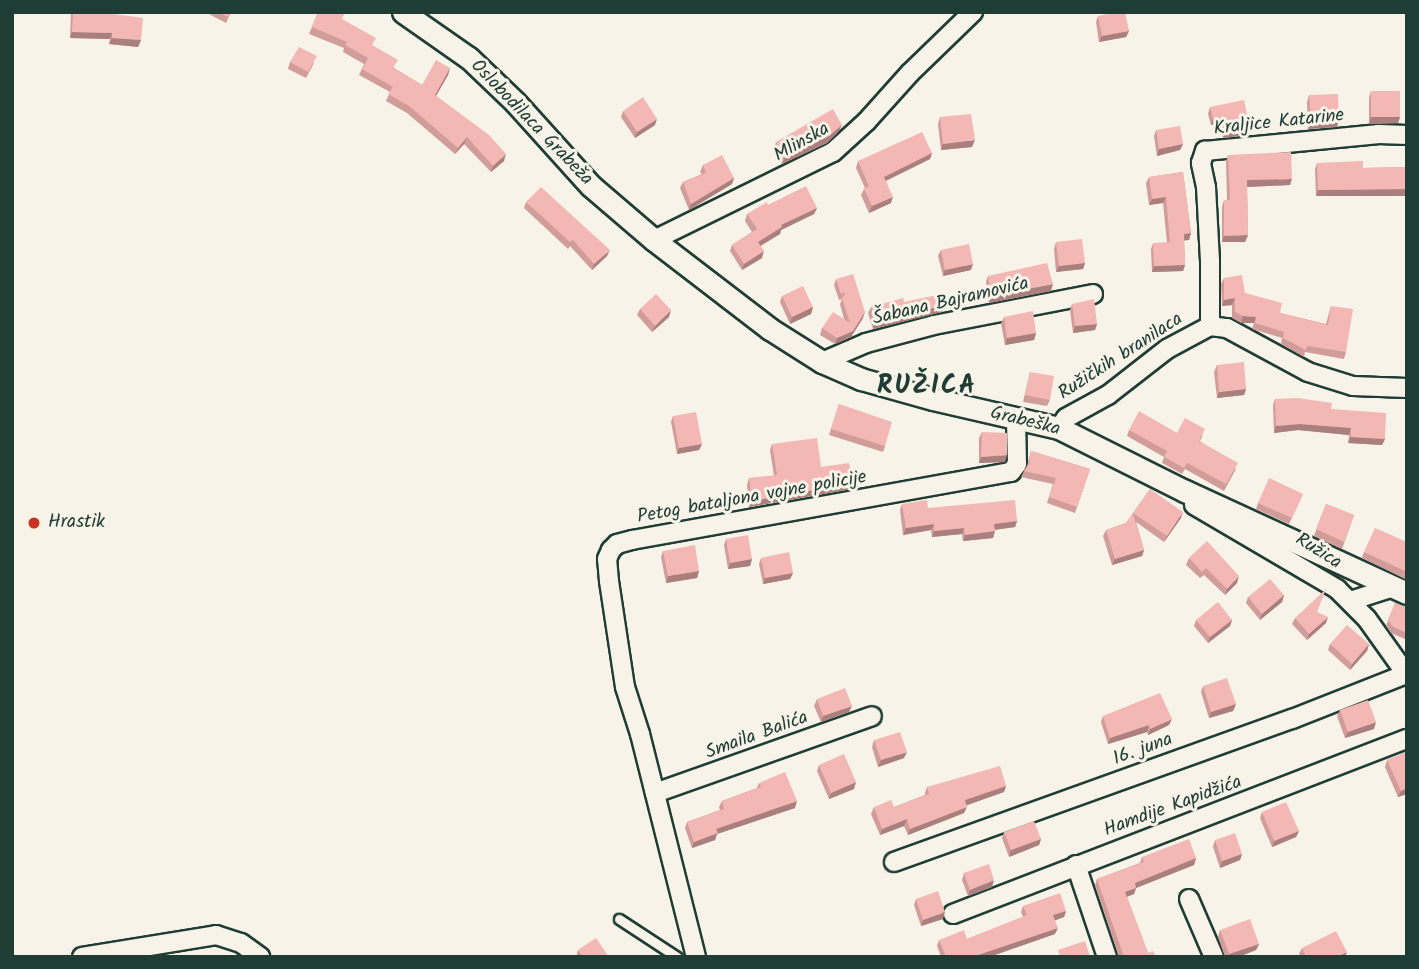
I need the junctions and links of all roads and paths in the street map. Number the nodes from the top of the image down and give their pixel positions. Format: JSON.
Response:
{"nodes":[{"id":1,"x":403,"y":12,"type":"edge"},
{"id":2,"x":973,"y":12,"type":"edge"},
{"id":3,"x":1407,"y":135,"type":"edge"},
{"id":4,"x":654,"y":240,"type":"junction"},
{"id":5,"x":1093,"y":294,"type":"dead end"},
{"id":6,"x":1210,"y":326,"type":"junction"},
{"id":7,"x":822,"y":362,"type":"junction"},
{"id":8,"x":1407,"y":388,"type":"edge"},
{"id":9,"x":1016,"y":419,"type":"junction"},
{"id":10,"x":1059,"y":428,"type":"junction"},
{"id":11,"x":1185,"y":491,"type":"junction"},
{"id":12,"x":1400,"y":590,"type":"edge"},
{"id":13,"x":1350,"y":601,"type":"junction"},
{"id":14,"x":1406,"y":675,"type":"edge"},
{"id":15,"x":872,"y":716,"type":"dead end"},
{"id":16,"x":1407,"y":739,"type":"edge"},
{"id":17,"x":655,"y":793,"type":"junction"},
{"id":18,"x":894,"y":862,"type":"dead end"},
{"id":19,"x":1076,"y":865,"type":"junction"},
{"id":20,"x":1189,"y":899,"type":"dead end"},
{"id":21,"x":953,"y":914,"type":"dead end"},
{"id":22,"x":619,"y":919,"type":"dead end"},
{"id":23,"x":82,"y":957,"type":"edge"},
{"id":24,"x":260,"y":957,"type":"edge"},
{"id":25,"x":677,"y":957,"type":"edge"},
{"id":26,"x":696,"y":957,"type":"edge"},
{"id":27,"x":1107,"y":957,"type":"edge"},
{"id":28,"x":1214,"y":957,"type":"edge"}],
"edges":[{"from":1,"to":4,"type":"street","name":"Oslobodilaca Grabeža"},
{"from":2,"to":4,"type":"street","name":"Mlinska"},
{"from":3,"to":6,"type":"street","name":"Kraljice Katarine"},
{"from":4,"to":7,"type":"street","name":"Grabeška"},
{"from":5,"to":7,"type":"street","name":"Šabana Bajramovića"},
{"from":6,"to":8,"type":"street","name":"Ružičkih branilaca"},
{"from":6,"to":10,"type":"street","name":"Ružičkih branilaca"},
{"from":7,"to":9,"type":"street","name":"Grabeška"},
{"from":9,"to":10,"type":"street","name":"Grabeška"},
{"from":9,"to":17,"type":"street","name":"Petog bataljona vojne policije"},
{"from":10,"to":11,"type":"street","name":"Grabeška"},
{"from":11,"to":12,"type":"street","name":"Grabeška"},
{"from":11,"to":13,"type":"street","name":"Ružica"},
{"from":12,"to":13,"type":"street"},
{"from":13,"to":14,"type":"street","name":"Ružica"},
{"from":14,"to":18,"type":"street","name":"16. juna"},
{"from":15,"to":17,"type":"street","name":"Smaila Balića"},
{"from":16,"to":19,"type":"street","name":"Hamdije Kapidžića"},
{"from":17,"to":26,"type":"street","name":"Petog bataljona vojne policije"},
{"from":19,"to":21,"type":"street","name":"Hamdije Kapidžića"},
{"from":19,"to":27,"type":"street"},
{"from":20,"to":28,"type":"street"},
{"from":22,"to":25,"type":"lane"},
{"from":23,"to":24,"type":"street"}]}
